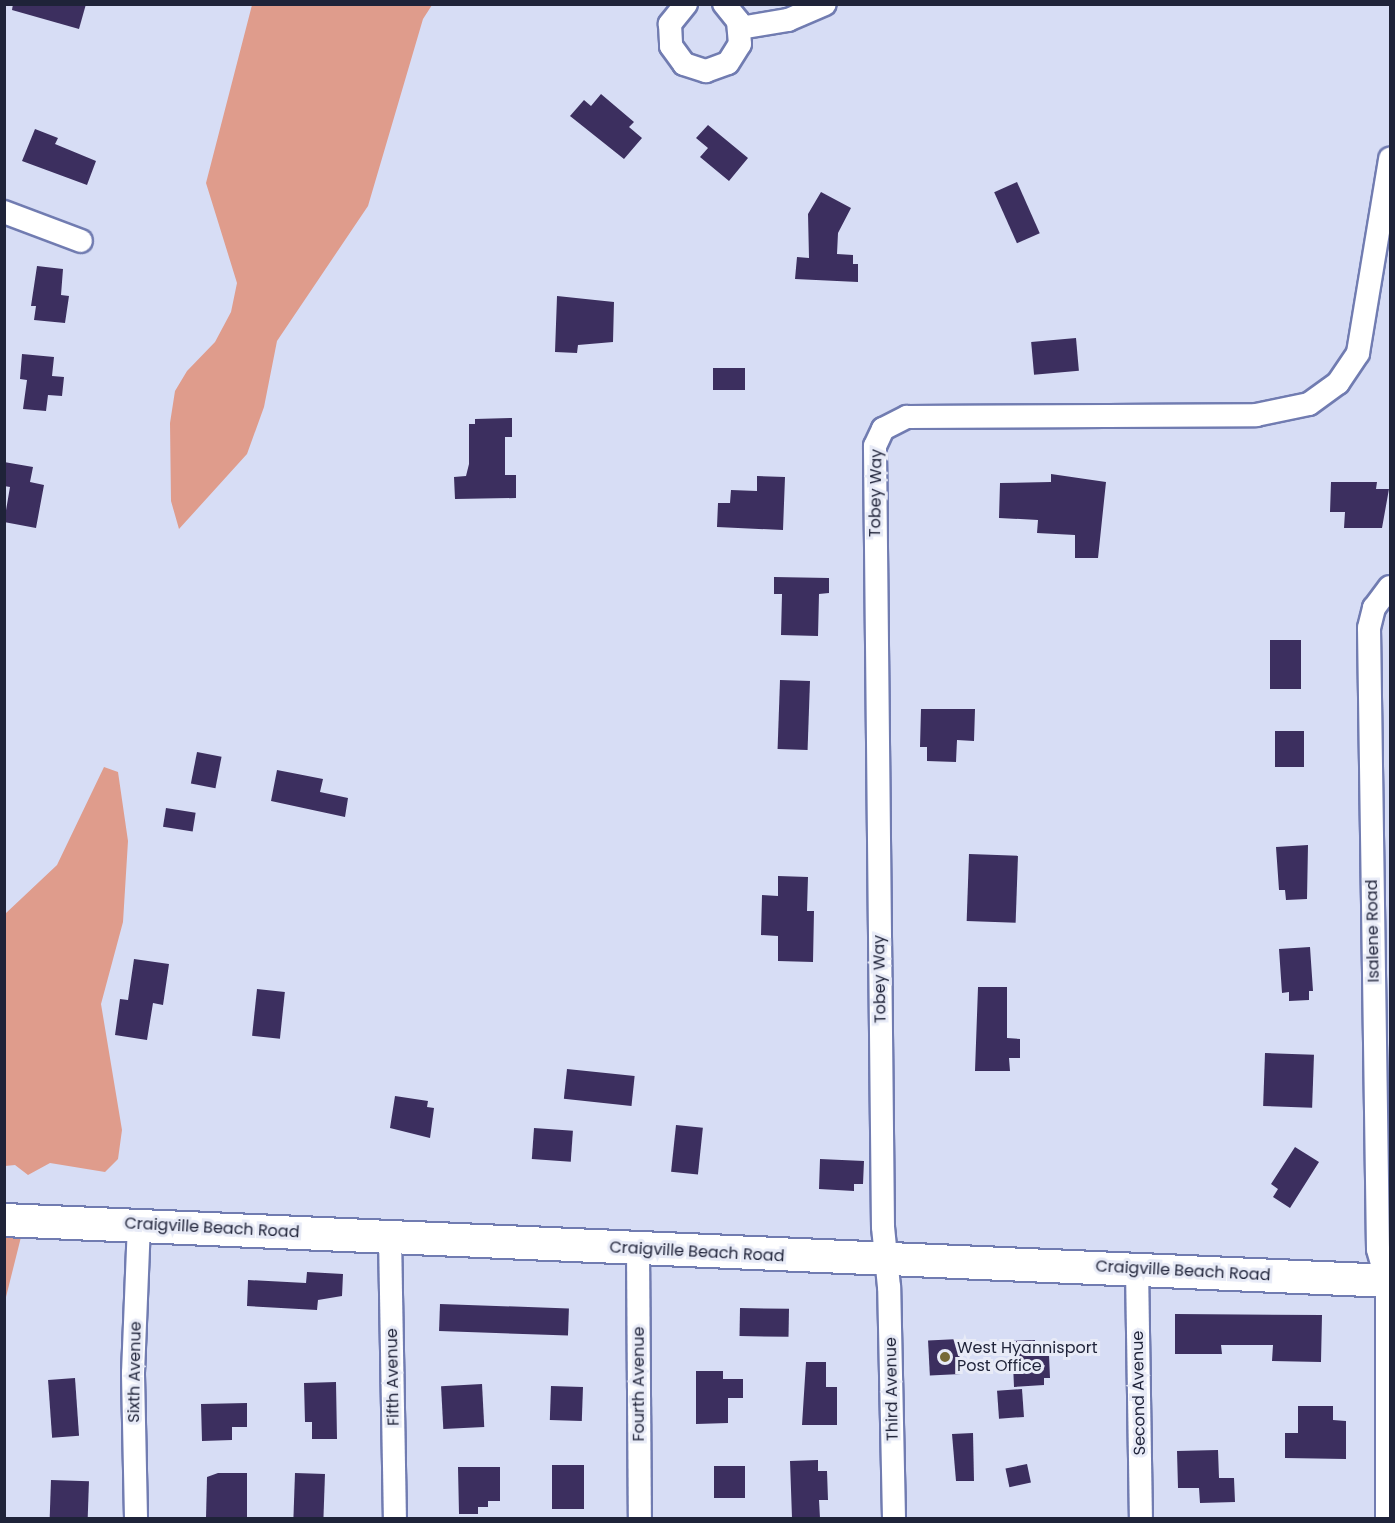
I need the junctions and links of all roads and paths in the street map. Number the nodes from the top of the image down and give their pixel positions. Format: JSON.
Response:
{"nodes":[{"id":1,"x":686,"y":4,"type":"edge"},
{"id":2,"x":724,"y":4,"type":"edge"},
{"id":3,"x":825,"y":4,"type":"edge"},
{"id":4,"x":740,"y":28,"type":"junction"},
{"id":5,"x":1390,"y":159,"type":"edge"},
{"id":6,"x":4,"y":212,"type":"edge"},
{"id":7,"x":81,"y":241,"type":"dead end"},
{"id":8,"x":1390,"y":587,"type":"edge"},
{"id":9,"x":1381,"y":824,"type":"edge"},
{"id":10,"x":4,"y":1220,"type":"edge"},
{"id":11,"x":139,"y":1225,"type":"junction"},
{"id":12,"x":390,"y":1236,"type":"junction"},
{"id":13,"x":638,"y":1249,"type":"junction"},
{"id":14,"x":888,"y":1260,"type":"junction"},
{"id":15,"x":1137,"y":1268,"type":"junction"},
{"id":16,"x":1389,"y":1281,"type":"edge"},
{"id":17,"x":136,"y":1518,"type":"edge"},
{"id":18,"x":395,"y":1518,"type":"edge"},
{"id":19,"x":640,"y":1518,"type":"edge"},
{"id":20,"x":894,"y":1518,"type":"edge"},
{"id":21,"x":1141,"y":1518,"type":"edge"},
{"id":22,"x":1387,"y":1518,"type":"edge"}],
"edges":[{"from":1,"to":4,"type":"street"},
{"from":2,"to":4,"type":"street"},
{"from":3,"to":4,"type":"street"},
{"from":5,"to":14,"type":"street","name":"Tobey Way"},
{"from":6,"to":7,"type":"street"},
{"from":8,"to":9,"type":"street","name":"Isalene Road"},
{"from":9,"to":16,"type":"street","name":"Isalene Road"},
{"from":10,"to":11,"type":"main road","name":"Craigville Beach Road"},
{"from":11,"to":12,"type":"main road","name":"Craigville Beach Road"},
{"from":11,"to":17,"type":"street","name":"Sixth Avenue"},
{"from":12,"to":13,"type":"main road","name":"Craigville Beach Road"},
{"from":12,"to":18,"type":"street","name":"Fifth Avenue"},
{"from":13,"to":14,"type":"main road","name":"Craigville Beach Road"},
{"from":13,"to":19,"type":"street","name":"Fourth Avenue"},
{"from":14,"to":15,"type":"main road","name":"Craigville Beach Road"},
{"from":14,"to":20,"type":"street","name":"Third Avenue"},
{"from":15,"to":16,"type":"main road","name":"Craigville Beach Road"},
{"from":15,"to":21,"type":"street","name":"Second Avenue"},
{"from":16,"to":22,"type":"street","name":"Isalene Road"}]}
